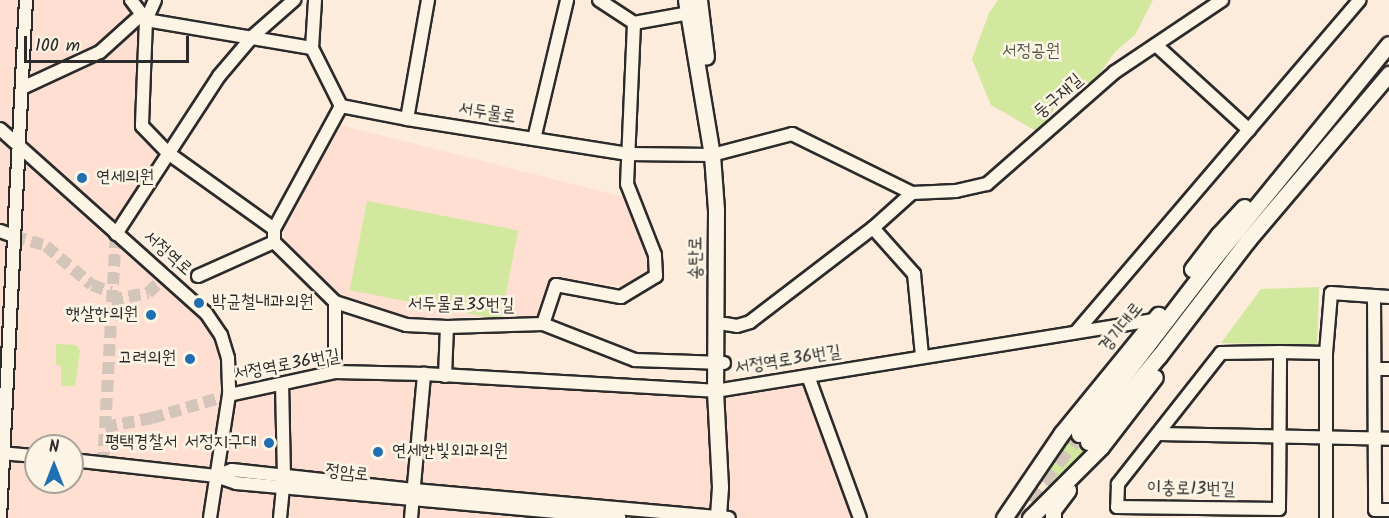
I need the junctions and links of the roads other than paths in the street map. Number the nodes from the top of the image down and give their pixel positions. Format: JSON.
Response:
{"nodes":[{"id":1,"x":26,"y":0,"type":"edge"},
{"id":2,"x":131,"y":0,"type":"edge"},
{"id":3,"x":155,"y":0,"type":"edge"},
{"id":4,"x":294,"y":0,"type":"edge"},
{"id":5,"x":315,"y":0,"type":"edge"},
{"id":6,"x":428,"y":0,"type":"edge"},
{"id":7,"x":567,"y":0,"type":"edge"},
{"id":8,"x":599,"y":0,"type":"edge"},
{"id":9,"x":1222,"y":0,"type":"edge"},
{"id":10,"x":1360,"y":0,"type":"edge"},
{"id":11,"x":694,"y":6,"type":"edge"},
{"id":12,"x":143,"y":18,"type":"junction"},
{"id":13,"x":634,"y":23,"type":"junction"},
{"id":14,"x":253,"y":36,"type":"junction"},
{"id":15,"x":1389,"y":44,"type":"edge"},
{"id":16,"x":1156,"y":45,"type":"junction"},
{"id":17,"x":312,"y":48,"type":"junction"},
{"id":18,"x":1389,"y":74,"type":"edge"},
{"id":19,"x":22,"y":88,"type":"junction"},
{"id":20,"x":341,"y":106,"type":"junction"},
{"id":21,"x":407,"y":119,"type":"junction"},
{"id":22,"x":0,"y":129,"type":"edge"},
{"id":23,"x":1249,"y":130,"type":"junction"},
{"id":24,"x":534,"y":139,"type":"junction"},
{"id":25,"x":18,"y":145,"type":"junction"},
{"id":26,"x":168,"y":153,"type":"junction"},
{"id":27,"x":716,"y":153,"type":"junction"},
{"id":28,"x":628,"y":154,"type":"junction"},
{"id":29,"x":1290,"y":178,"type":"junction"},
{"id":30,"x":912,"y":193,"type":"junction"},
{"id":31,"x":873,"y":228,"type":"junction"},
{"id":32,"x":0,"y":231,"type":"edge"},
{"id":33,"x":116,"y":234,"type":"junction"},
{"id":34,"x":274,"y":235,"type":"junction"},
{"id":35,"x":14,"y":236,"type":"junction"},
{"id":36,"x":198,"y":276,"type":"dead end"},
{"id":37,"x":1374,"y":296,"type":"junction"},
{"id":38,"x":1389,"y":297,"type":"edge"},
{"id":39,"x":335,"y":302,"type":"junction"},
{"id":40,"x":1154,"y":320,"type":"junction"},
{"id":41,"x":543,"y":324,"type":"junction"},
{"id":42,"x":725,"y":324,"type":"junction"},
{"id":43,"x":447,"y":327,"type":"junction"},
{"id":44,"x":1077,"y":331,"type":"junction"},
{"id":45,"x":1280,"y":352,"type":"junction"},
{"id":46,"x":1326,"y":353,"type":"junction"},
{"id":47,"x":922,"y":356,"type":"junction"},
{"id":48,"x":720,"y":363,"type":"junction"},
{"id":49,"x":1375,"y":369,"type":"junction"},
{"id":50,"x":1389,"y":369,"type":"edge"},
{"id":51,"x":335,"y":372,"type":"junction"},
{"id":52,"x":424,"y":374,"type":"junction"},
{"id":53,"x":445,"y":376,"type":"junction"},
{"id":54,"x":808,"y":376,"type":"junction"},
{"id":55,"x":282,"y":384,"type":"junction"},
{"id":56,"x":720,"y":390,"type":"junction"},
{"id":57,"x":229,"y":395,"type":"junction"},
{"id":58,"x":1159,"y":434,"type":"junction"},
{"id":59,"x":1280,"y":437,"type":"junction"},
{"id":60,"x":1327,"y":438,"type":"junction"},
{"id":61,"x":1375,"y":439,"type":"junction"},
{"id":62,"x":1389,"y":439,"type":"edge"},
{"id":63,"x":1089,"y":441,"type":"junction"},
{"id":64,"x":2,"y":453,"type":"edge"},
{"id":65,"x":24,"y":455,"type":"edge"},
{"id":66,"x":84,"y":461,"type":"edge"},
{"id":67,"x":216,"y":476,"type":"junction"},
{"id":68,"x":284,"y":481,"type":"junction"},
{"id":69,"x":414,"y":494,"type":"junction"},
{"id":70,"x":1389,"y":510,"type":"edge"},
{"id":71,"x":0,"y":518,"type":"edge"},
{"id":72,"x":210,"y":518,"type":"edge"},
{"id":73,"x":280,"y":518,"type":"edge"},
{"id":74,"x":411,"y":518,"type":"edge"},
{"id":75,"x":619,"y":518,"type":"edge"},
{"id":76,"x":723,"y":518,"type":"edge"},
{"id":77,"x":860,"y":518,"type":"edge"},
{"id":78,"x":1004,"y":518,"type":"edge"},
{"id":79,"x":1030,"y":518,"type":"edge"},
{"id":80,"x":1053,"y":518,"type":"edge"},
{"id":81,"x":1326,"y":518,"type":"edge"}],
"edges":[{"from":1,"to":19,"type":"street"},
{"from":2,"to":12,"type":"street"},
{"from":3,"to":12,"type":"street","name":"서두물로35번길"},
{"from":4,"to":14,"type":"street"},
{"from":5,"to":17,"type":"street"},
{"from":6,"to":21,"type":"street"},
{"from":7,"to":24,"type":"street"},
{"from":8,"to":13,"type":"street"},
{"from":9,"to":16,"type":"street","name":"둥구재길"},
{"from":10,"to":23,"type":"street"},
{"from":11,"to":13,"type":"street"},
{"from":11,"to":27,"type":"main road","name":"송탄로"},
{"from":12,"to":14,"type":"street"},
{"from":12,"to":19,"type":"street"},
{"from":12,"to":26,"type":"street","name":"서두물로35번길"},
{"from":13,"to":28,"type":"street"},
{"from":14,"to":17,"type":"street"},
{"from":14,"to":26,"type":"street"},
{"from":15,"to":29,"type":"main road","name":"경기대로"},
{"from":16,"to":23,"type":"street"},
{"from":16,"to":30,"type":"street","name":"둥구재길"},
{"from":17,"to":20,"type":"street"},
{"from":18,"to":29,"type":"main road","name":"경기대로"},
{"from":19,"to":25,"type":"street"},
{"from":20,"to":21,"type":"street","name":"서두물로"},
{"from":20,"to":34,"type":"street"},
{"from":21,"to":24,"type":"street","name":"서두물로"},
{"from":22,"to":25,"type":"street","name":"서정역로"},
{"from":23,"to":44,"type":"street"},
{"from":24,"to":28,"type":"street","name":"서두물로"},
{"from":25,"to":33,"type":"street","name":"서정역로"},
{"from":25,"to":35,"type":"street"},
{"from":26,"to":33,"type":"street"},
{"from":26,"to":34,"type":"street","name":"서두물로35번길"},
{"from":27,"to":28,"type":"street","name":"서두물로"},
{"from":27,"to":30,"type":"street","name":"둥구재길"},
{"from":27,"to":42,"type":"main road","name":"송탄로"},
{"from":27,"to":48,"type":"main road","name":"송탄로"},
{"from":28,"to":41,"type":"street"},
{"from":29,"to":40,"type":"main road","name":"경기대로"},
{"from":29,"to":63,"type":"main road","name":"경기대로"},
{"from":29,"to":63,"type":"main road","name":"경기대로"},
{"from":30,"to":31,"type":"street"},
{"from":31,"to":42,"type":"street"},
{"from":31,"to":47,"type":"street"},
{"from":32,"to":35,"type":"street"},
{"from":33,"to":57,"type":"street","name":"서정역로"},
{"from":34,"to":36,"type":"street"},
{"from":34,"to":39,"type":"street","name":"서두물로35번길"},
{"from":35,"to":64,"type":"street"},
{"from":37,"to":38,"type":"street"},
{"from":37,"to":46,"type":"street"},
{"from":37,"to":49,"type":"street"},
{"from":39,"to":43,"type":"street","name":"서두물로35번길"},
{"from":39,"to":51,"type":"street"},
{"from":40,"to":44,"type":"street","name":"서정역로36번길"},
{"from":40,"to":78,"type":"main road","name":"경기대로"},
{"from":41,"to":43,"type":"street","name":"서두물로35번길"},
{"from":41,"to":48,"type":"street","name":"서두물로35번길"},
{"from":42,"to":48,"type":"main road","name":"송탄로"},
{"from":43,"to":53,"type":"street"},
{"from":44,"to":47,"type":"street","name":"서정역로36번길"},
{"from":45,"to":46,"type":"street","name":"이충로13번길"},
{"from":45,"to":58,"type":"street","name":"이충로13번길"},
{"from":45,"to":59,"type":"street","name":"이충로13번길"},
{"from":46,"to":60,"type":"street"},
{"from":47,"to":54,"type":"street","name":"서정역로36번길"},
{"from":48,"to":56,"type":"main road","name":"송탄로"},
{"from":49,"to":50,"type":"street"},
{"from":49,"to":61,"type":"street"},
{"from":51,"to":52,"type":"street","name":"서정역로36번길"},
{"from":51,"to":55,"type":"street","name":"서정역로36번길"},
{"from":52,"to":53,"type":"street","name":"서정역로36번길"},
{"from":52,"to":69,"type":"street"},
{"from":53,"to":56,"type":"street","name":"서정역로36번길"},
{"from":54,"to":56,"type":"street","name":"서정역로36번길"},
{"from":54,"to":77,"type":"street"},
{"from":55,"to":57,"type":"street","name":"서정역로36번길"},
{"from":55,"to":68,"type":"street"},
{"from":56,"to":76,"type":"main road","name":"송탄로"},
{"from":57,"to":67,"type":"street","name":"서정역로"},
{"from":58,"to":59,"type":"street"},
{"from":58,"to":59,"type":"street","name":"이충로13번길"},
{"from":59,"to":60,"type":"street"},
{"from":60,"to":61,"type":"street"},
{"from":60,"to":81,"type":"street"},
{"from":61,"to":62,"type":"street"},
{"from":61,"to":70,"type":"street"},
{"from":63,"to":79,"type":"main road","name":"경기대로"},
{"from":63,"to":80,"type":"main road"},
{"from":64,"to":65,"type":"street"},
{"from":64,"to":71,"type":"street"},
{"from":66,"to":67,"type":"street","name":"정암로"},
{"from":67,"to":68,"type":"street","name":"정암로"},
{"from":67,"to":72,"type":"street","name":"서정역로"},
{"from":68,"to":69,"type":"street","name":"정암로"},
{"from":68,"to":73,"type":"street"},
{"from":69,"to":74,"type":"street"},
{"from":69,"to":75,"type":"street","name":"정암로"},
{"from":69,"to":76,"type":"street"}]}
